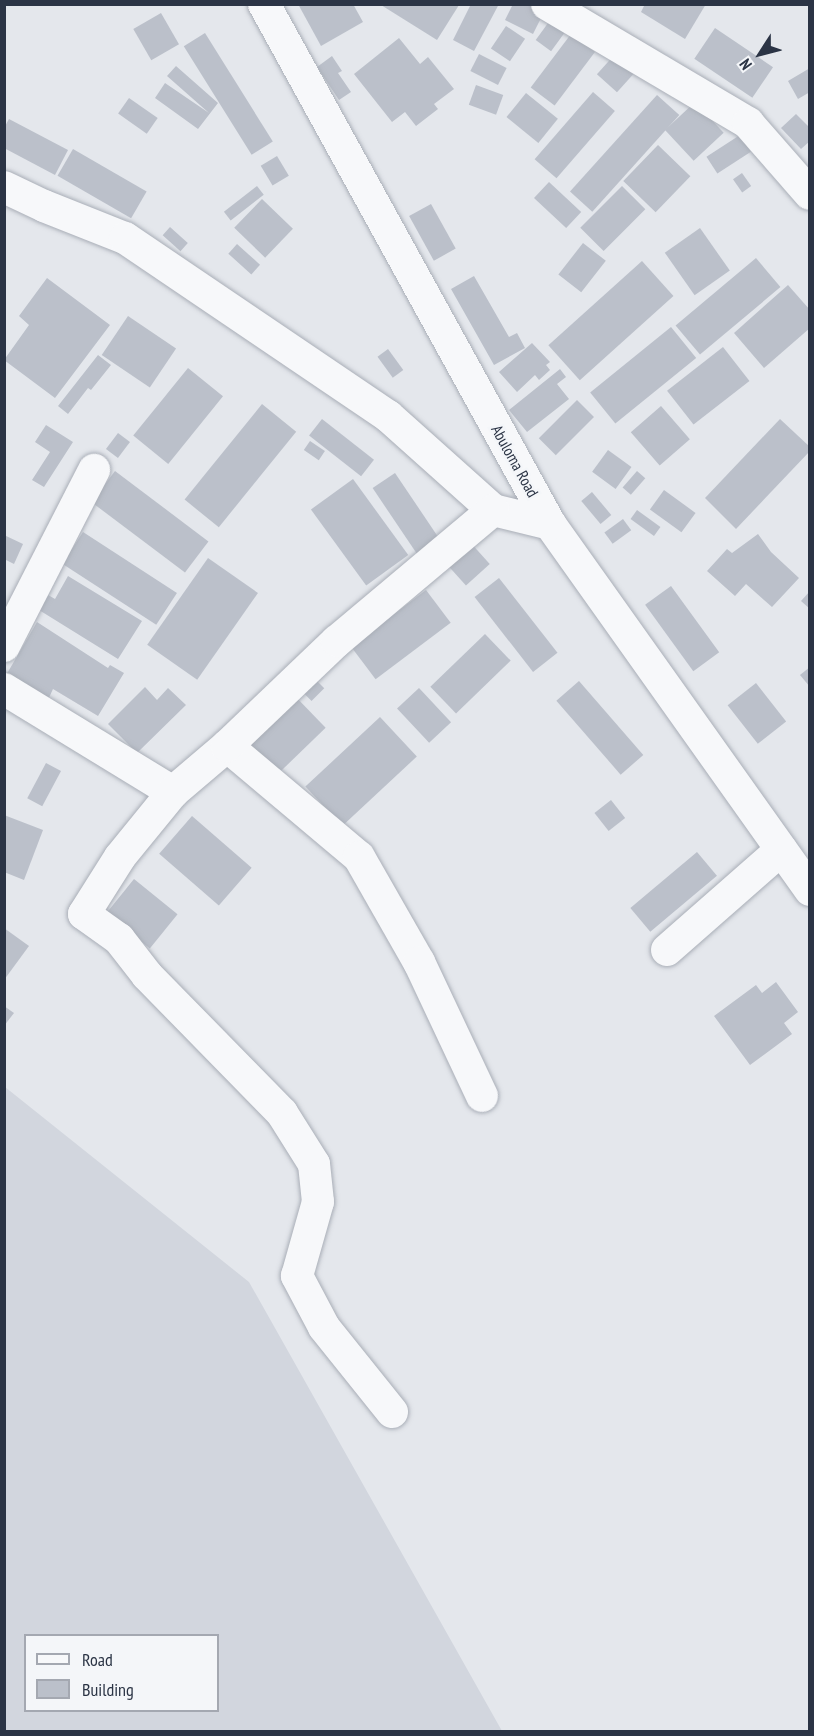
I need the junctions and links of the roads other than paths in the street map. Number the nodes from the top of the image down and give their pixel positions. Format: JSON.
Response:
{"nodes":[{"id":1,"x":264,"y":4,"type":"edge"},
{"id":2,"x":547,"y":4,"type":"edge"},
{"id":3,"x":4,"y":187,"type":"edge"},
{"id":4,"x":810,"y":194,"type":"edge"},
{"id":5,"x":94,"y":470,"type":"dead end"},
{"id":6,"x":494,"y":510,"type":"junction"},
{"id":7,"x":550,"y":524,"type":"junction"},
{"id":8,"x":4,"y":646,"type":"edge"},
{"id":9,"x":4,"y":689,"type":"edge"},
{"id":10,"x":226,"y":746,"type":"junction"},
{"id":11,"x":173,"y":792,"type":"junction"},
{"id":12,"x":781,"y":850,"type":"junction"},
{"id":13,"x":810,"y":890,"type":"edge"},
{"id":14,"x":667,"y":950,"type":"dead end"},
{"id":15,"x":482,"y":1096,"type":"dead end"},
{"id":16,"x":392,"y":1412,"type":"dead end"}],
"edges":[{"from":1,"to":7,"type":"street","name":"Abuloma Road"},
{"from":2,"to":4,"type":"street"},
{"from":3,"to":6,"type":"street"},
{"from":5,"to":8,"type":"street"},
{"from":6,"to":7,"type":"street"},
{"from":6,"to":10,"type":"street"},
{"from":7,"to":12,"type":"street","name":"Abuloma Road"},
{"from":9,"to":11,"type":"street"},
{"from":10,"to":11,"type":"street"},
{"from":10,"to":15,"type":"street"},
{"from":11,"to":16,"type":"street"},
{"from":12,"to":13,"type":"street","name":"Abuloma Road"},
{"from":12,"to":14,"type":"street"}]}
